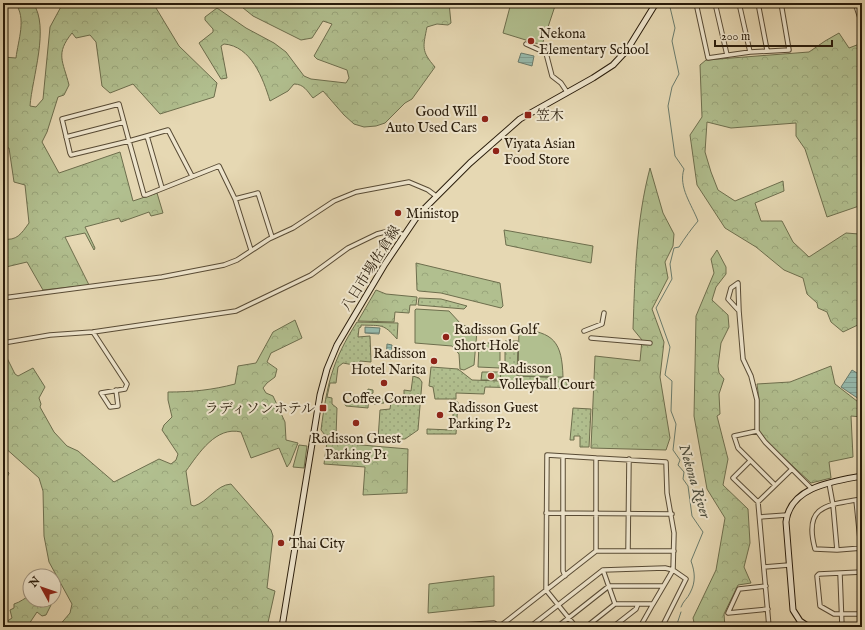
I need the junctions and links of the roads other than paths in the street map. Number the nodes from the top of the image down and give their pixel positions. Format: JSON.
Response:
{"nodes":[{"id":1,"x":656,"y":3,"type":"edge"},
{"id":2,"x":705,"y":3,"type":"edge"},
{"id":3,"x":715,"y":3,"type":"edge"},
{"id":4,"x":739,"y":3,"type":"edge"},
{"id":5,"x":758,"y":3,"type":"edge"},
{"id":6,"x":781,"y":3,"type":"edge"},
{"id":7,"x":855,"y":3,"type":"edge"},
{"id":8,"x":696,"y":4,"type":"edge"},
{"id":9,"x":862,"y":24,"type":"edge"},
{"id":10,"x":526,"y":44,"type":"dead end"},
{"id":11,"x":767,"y":50,"type":"junction"},
{"id":12,"x":750,"y":52,"type":"junction"},
{"id":13,"x":727,"y":55,"type":"junction"},
{"id":14,"x":567,"y":92,"type":"junction"},
{"id":15,"x":124,"y":122,"type":"junction"},
{"id":16,"x":147,"y":136,"type":"junction"},
{"id":17,"x":66,"y":138,"type":"junction"},
{"id":18,"x":129,"y":141,"type":"junction"},
{"id":19,"x":192,"y":176,"type":"junction"},
{"id":20,"x":162,"y":188,"type":"junction"},
{"id":21,"x":436,"y":196,"type":"junction"},
{"id":22,"x":235,"y":199,"type":"junction"},
{"id":23,"x":404,"y":234,"type":"junction"},
{"id":24,"x":272,"y":237,"type":"junction"},
{"id":25,"x":252,"y":250,"type":"junction"},
{"id":26,"x":3,"y":298,"type":"edge"},
{"id":27,"x":739,"y":311,"type":"junction"},
{"id":28,"x":604,"y":313,"type":"dead end"},
{"id":29,"x":584,"y":331,"type":"dead end"},
{"id":30,"x":93,"y":332,"type":"junction"},
{"id":31,"x":591,"y":338,"type":"dead end"},
{"id":32,"x":650,"y":342,"type":"dead end"},
{"id":33,"x":3,"y":343,"type":"edge"},
{"id":34,"x":116,"y":390,"type":"junction"},
{"id":35,"x":757,"y":431,"type":"junction"},
{"id":36,"x":563,"y":456,"type":"junction"},
{"id":37,"x":596,"y":458,"type":"junction"},
{"id":38,"x":629,"y":459,"type":"junction"},
{"id":39,"x":750,"y":461,"type":"junction"},
{"id":40,"x":792,"y":469,"type":"junction"},
{"id":41,"x":862,"y":476,"type":"edge"},
{"id":42,"x":829,"y":483,"type":"junction"},
{"id":43,"x":775,"y":485,"type":"junction"},
{"id":44,"x":811,"y":488,"type":"junction"},
{"id":45,"x":862,"y":499,"type":"edge"},
{"id":46,"x":856,"y":500,"type":"junction"},
{"id":47,"x":758,"y":502,"type":"junction"},
{"id":48,"x":833,"y":505,"type":"junction"},
{"id":49,"x":546,"y":513,"type":"junction"},
{"id":50,"x":563,"y":513,"type":"junction"},
{"id":51,"x":595,"y":513,"type":"junction"},
{"id":52,"x":628,"y":514,"type":"junction"},
{"id":53,"x":672,"y":514,"type":"junction"},
{"id":54,"x":787,"y":515,"type":"junction"},
{"id":55,"x":760,"y":517,"type":"junction"},
{"id":56,"x":861,"y":548,"type":"edge"},
{"id":57,"x":837,"y":550,"type":"junction"},
{"id":58,"x":596,"y":551,"type":"junction"},
{"id":59,"x":628,"y":551,"type":"junction"},
{"id":60,"x":674,"y":551,"type":"junction"},
{"id":61,"x":789,"y":565,"type":"junction"},
{"id":62,"x":764,"y":567,"type":"junction"},
{"id":63,"x":603,"y":570,"type":"junction"},
{"id":64,"x":673,"y":570,"type":"junction"},
{"id":65,"x":862,"y":572,"type":"edge"},
{"id":66,"x":840,"y":574,"type":"junction"},
{"id":67,"x":564,"y":576,"type":"junction"},
{"id":68,"x":609,"y":586,"type":"junction"},
{"id":69,"x":662,"y":586,"type":"junction"},
{"id":70,"x":766,"y":586,"type":"junction"},
{"id":71,"x":546,"y":590,"type":"junction"},
{"id":72,"x":615,"y":604,"type":"junction"},
{"id":73,"x":638,"y":604,"type":"junction"},
{"id":74,"x":653,"y":604,"type":"junction"},
{"id":75,"x":557,"y":605,"type":"junction"},
{"id":76,"x":768,"y":609,"type":"junction"},
{"id":77,"x":842,"y":614,"type":"junction"},
{"id":78,"x":862,"y":614,"type":"edge"},
{"id":79,"x":568,"y":618,"type":"junction"},
{"id":80,"x":504,"y":625,"type":"edge"},
{"id":81,"x":282,"y":627,"type":"edge"},
{"id":82,"x":423,"y":627,"type":"edge"},
{"id":83,"x":530,"y":627,"type":"edge"},
{"id":84,"x":557,"y":627,"type":"edge"},
{"id":85,"x":576,"y":627,"type":"edge"},
{"id":86,"x":586,"y":627,"type":"edge"},
{"id":87,"x":613,"y":627,"type":"edge"},
{"id":88,"x":640,"y":627,"type":"edge"},
{"id":89,"x":662,"y":627,"type":"edge"},
{"id":90,"x":769,"y":627,"type":"edge"},
{"id":91,"x":809,"y":627,"type":"edge"},
{"id":92,"x":842,"y":627,"type":"edge"}],
"edges":[{"from":1,"to":14,"type":"main road","name":"八日市場佐倉線"},
{"from":2,"to":8,"type":"street"},
{"from":3,"to":13,"type":"street"},
{"from":4,"to":12,"type":"street"},
{"from":5,"to":11,"type":"street"},
{"from":6,"to":11,"type":"street"},
{"from":7,"to":9,"type":"street"},
{"from":8,"to":13,"type":"street"},
{"from":10,"to":14,"type":"street"},
{"from":11,"to":12,"type":"street"},
{"from":12,"to":13,"type":"street"},
{"from":14,"to":21,"type":"main road","name":"八日市場佐倉線"},
{"from":15,"to":17,"type":"street"},
{"from":15,"to":17,"type":"street"},
{"from":15,"to":18,"type":"street"},
{"from":16,"to":18,"type":"street"},
{"from":16,"to":19,"type":"street"},
{"from":16,"to":20,"type":"street"},
{"from":17,"to":18,"type":"street"},
{"from":18,"to":20,"type":"street"},
{"from":19,"to":20,"type":"street"},
{"from":19,"to":22,"type":"street"},
{"from":21,"to":23,"type":"main road","name":"八日市場佐倉線"},
{"from":21,"to":24,"type":"street"},
{"from":22,"to":24,"type":"street"},
{"from":22,"to":25,"type":"street"},
{"from":23,"to":30,"type":"street"},
{"from":23,"to":81,"type":"main road","name":"八日市場佐倉線"},
{"from":24,"to":25,"type":"street"},
{"from":25,"to":26,"type":"street"},
{"from":27,"to":27,"type":"street"},
{"from":27,"to":35,"type":"street"},
{"from":28,"to":29,"type":"street"},
{"from":30,"to":33,"type":"street"},
{"from":30,"to":34,"type":"street"},
{"from":31,"to":32,"type":"street"},
{"from":34,"to":34,"type":"street"},
{"from":35,"to":39,"type":"street"},
{"from":35,"to":40,"type":"street"},
{"from":36,"to":37,"type":"street"},
{"from":36,"to":49,"type":"street"},
{"from":36,"to":50,"type":"street"},
{"from":37,"to":38,"type":"street"},
{"from":37,"to":51,"type":"street"},
{"from":38,"to":52,"type":"street"},
{"from":38,"to":53,"type":"street"},
{"from":39,"to":43,"type":"street"},
{"from":39,"to":47,"type":"street"},
{"from":40,"to":43,"type":"street"},
{"from":40,"to":44,"type":"street"},
{"from":41,"to":42,"type":"main road"},
{"from":42,"to":44,"type":"main road"},
{"from":42,"to":48,"type":"street"},
{"from":43,"to":47,"type":"street"},
{"from":44,"to":54,"type":"main road"},
{"from":45,"to":46,"type":"street"},
{"from":46,"to":48,"type":"street"},
{"from":46,"to":56,"type":"street"},
{"from":47,"to":55,"type":"street"},
{"from":48,"to":57,"type":"street"},
{"from":48,"to":57,"type":"street"},
{"from":49,"to":50,"type":"street"},
{"from":49,"to":71,"type":"street"},
{"from":50,"to":51,"type":"street"},
{"from":50,"to":67,"type":"street"},
{"from":51,"to":52,"type":"street"},
{"from":51,"to":58,"type":"street"},
{"from":52,"to":53,"type":"street"},
{"from":52,"to":59,"type":"street"},
{"from":53,"to":60,"type":"street"},
{"from":54,"to":55,"type":"street"},
{"from":54,"to":61,"type":"main road"},
{"from":55,"to":62,"type":"street"},
{"from":56,"to":57,"type":"street"},
{"from":58,"to":59,"type":"street"},
{"from":58,"to":67,"type":"street"},
{"from":59,"to":60,"type":"street"},
{"from":60,"to":64,"type":"street"},
{"from":61,"to":62,"type":"street"},
{"from":61,"to":91,"type":"main road"},
{"from":62,"to":70,"type":"street"},
{"from":63,"to":64,"type":"street"},
{"from":63,"to":68,"type":"street"},
{"from":63,"to":75,"type":"street"},
{"from":64,"to":69,"type":"street"},
{"from":64,"to":89,"type":"street"},
{"from":65,"to":66,"type":"street"},
{"from":66,"to":77,"type":"street"},
{"from":66,"to":77,"type":"street"},
{"from":67,"to":71,"type":"street"},
{"from":68,"to":69,"type":"street"},
{"from":68,"to":72,"type":"street"},
{"from":68,"to":79,"type":"street"},
{"from":69,"to":74,"type":"street"},
{"from":70,"to":76,"type":"street"},
{"from":70,"to":76,"type":"street"},
{"from":71,"to":75,"type":"street"},
{"from":71,"to":80,"type":"street"},
{"from":72,"to":73,"type":"street"},
{"from":72,"to":86,"type":"street"},
{"from":73,"to":74,"type":"street"},
{"from":73,"to":87,"type":"street"},
{"from":74,"to":88,"type":"street"},
{"from":75,"to":79,"type":"street"},
{"from":75,"to":83,"type":"street"},
{"from":76,"to":90,"type":"street"},
{"from":77,"to":78,"type":"street"},
{"from":77,"to":92,"type":"street"},
{"from":79,"to":84,"type":"street"},
{"from":79,"to":85,"type":"street"},
{"from":80,"to":82,"type":"street"}]}
